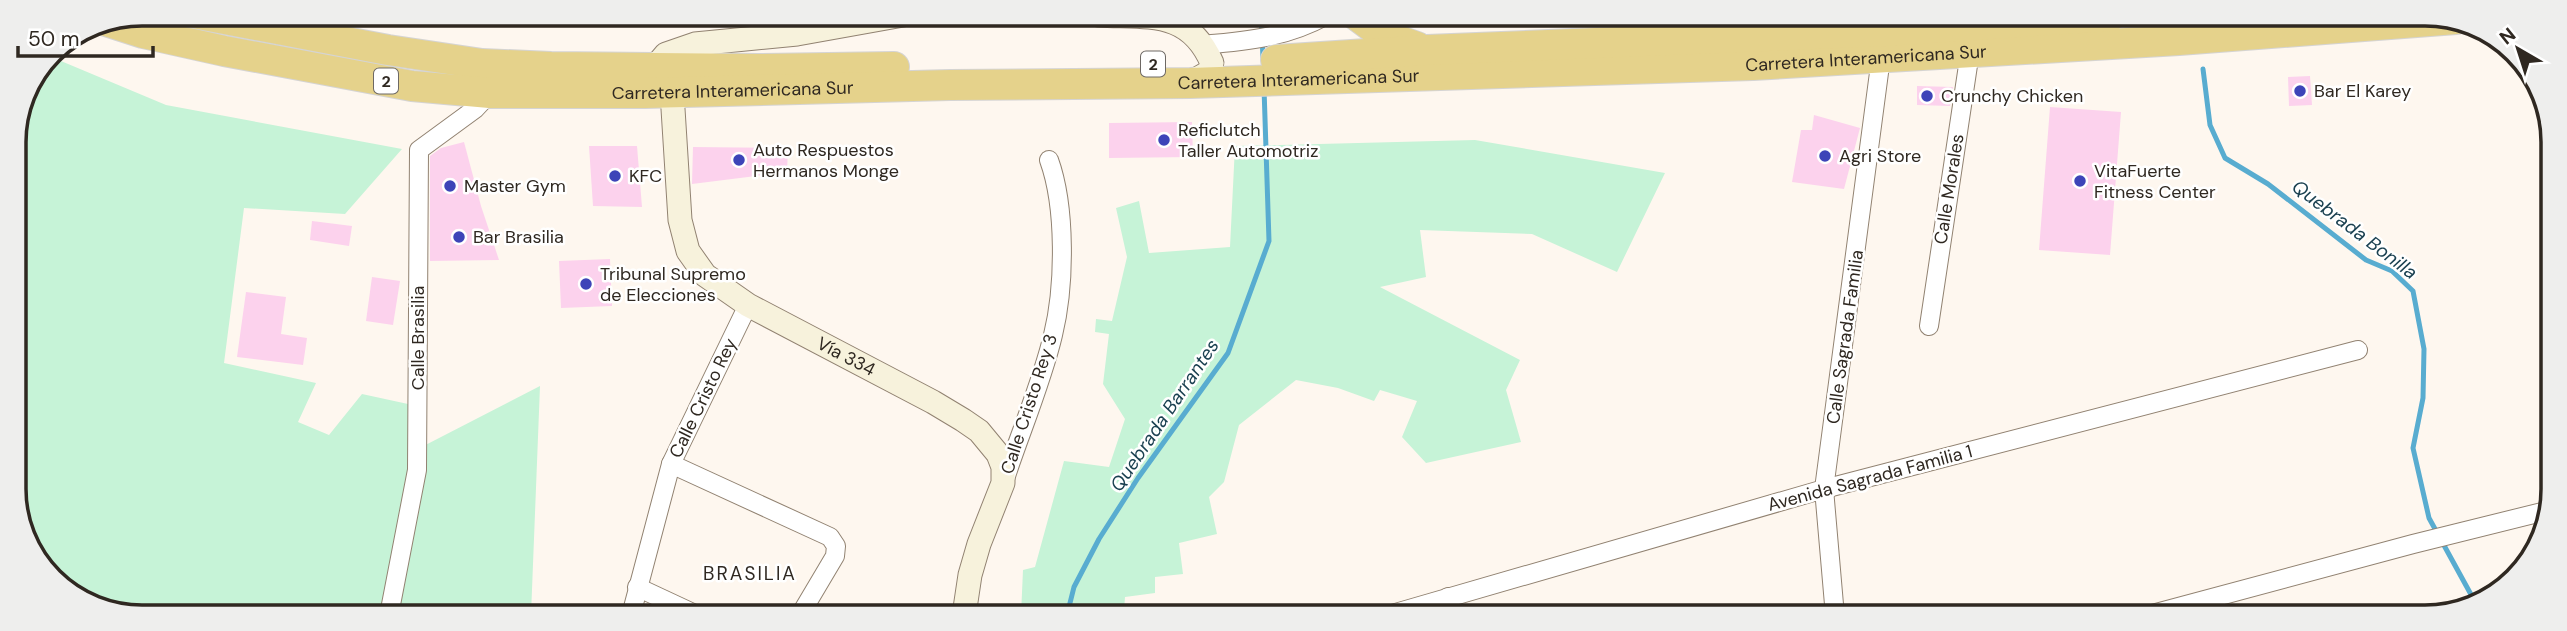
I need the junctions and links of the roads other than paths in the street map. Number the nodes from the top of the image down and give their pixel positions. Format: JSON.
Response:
{"nodes":[{"id":1,"x":262,"y":26,"type":"edge"},
{"id":2,"x":842,"y":26,"type":"edge"},
{"id":3,"x":1183,"y":26,"type":"edge"},
{"id":4,"x":1305,"y":26,"type":"edge"},
{"id":5,"x":1371,"y":26,"type":"edge"},
{"id":6,"x":1922,"y":26,"type":"edge"},
{"id":7,"x":2363,"y":26,"type":"edge"},
{"id":8,"x":126,"y":27,"type":"edge"},
{"id":9,"x":1884,"y":45,"type":"junction"},
{"id":10,"x":1427,"y":50,"type":"junction"},
{"id":11,"x":1970,"y":52,"type":"junction"},
{"id":12,"x":1208,"y":54,"type":"junction"},
{"id":13,"x":631,"y":67,"type":"junction"},
{"id":14,"x":758,"y":69,"type":"junction"},
{"id":15,"x":1190,"y":83,"type":"junction"},
{"id":16,"x":431,"y":88,"type":"junction"},
{"id":17,"x":490,"y":93,"type":"junction"},
{"id":18,"x":672,"y":93,"type":"junction"},
{"id":19,"x":1049,"y":160,"type":"dead end"},
{"id":20,"x":748,"y":305,"type":"junction"},
{"id":21,"x":1929,"y":326,"type":"dead end"},
{"id":22,"x":2358,"y":350,"type":"dead end"},
{"id":23,"x":671,"y":464,"type":"junction"},
{"id":24,"x":1003,"y":483,"type":"junction"},
{"id":25,"x":1824,"y":489,"type":"junction"},
{"id":26,"x":2539,"y":513,"type":"edge"},
{"id":27,"x":637,"y":587,"type":"junction"},
{"id":28,"x":1448,"y":597,"type":"junction"},
{"id":29,"x":391,"y":605,"type":"edge"},
{"id":30,"x":633,"y":605,"type":"edge"},
{"id":31,"x":676,"y":605,"type":"edge"},
{"id":32,"x":806,"y":605,"type":"edge"},
{"id":33,"x":966,"y":605,"type":"edge"},
{"id":34,"x":1421,"y":605,"type":"edge"},
{"id":35,"x":1450,"y":605,"type":"edge"},
{"id":36,"x":1834,"y":605,"type":"edge"},
{"id":37,"x":2189,"y":605,"type":"edge"}],
"edges":[{"from":1,"to":13,"type":"highway","name":"Carretera Interamericana Sur","number":"2"},
{"from":2,"to":13,"type":"street"},
{"from":3,"to":12,"type":"street"},
{"from":4,"to":12,"type":"street"},
{"from":5,"to":10,"type":"highway"},
{"from":6,"to":9,"type":"highway","name":"Carretera Interamericana Sur","number":"2"},
{"from":7,"to":11,"type":"highway","name":"Carretera Interamericana Sur","number":"2"},
{"from":8,"to":16,"type":"highway","name":"Carretera Interamericana Sur","number":"2"},
{"from":9,"to":10,"type":"highway","name":"Carretera Interamericana Sur","number":"2"},
{"from":9,"to":11,"type":"highway","name":"Carretera Interamericana Sur","number":"2"},
{"from":9,"to":15,"type":"highway","name":"Carretera Interamericana Sur","number":"2"},
{"from":9,"to":25,"type":"street","name":"Calle Sagrada Familia"},
{"from":10,"to":12,"type":"highway","name":"Carretera Interamericana Sur","number":"2"},
{"from":11,"to":21,"type":"street","name":"Calle Morales"},
{"from":12,"to":14,"type":"highway","name":"Carretera Interamericana Sur","number":"2"},
{"from":12,"to":15,"type":"street"},
{"from":13,"to":14,"type":"highway","name":"Carretera Interamericana Sur","number":"2"},
{"from":13,"to":16,"type":"highway"},
{"from":13,"to":18,"type":"highway"},
{"from":14,"to":18,"type":"highway"},
{"from":15,"to":18,"type":"highway","name":"Carretera Interamericana Sur","number":"2"},
{"from":16,"to":17,"type":"highway","name":"Carretera Interamericana Sur","number":"2"},
{"from":17,"to":18,"type":"highway","name":"Carretera Interamericana Sur","number":"2"},
{"from":17,"to":29,"type":"street","name":"Calle Brasilia"},
{"from":18,"to":20,"type":"street","name":"Vía 334"},
{"from":19,"to":24,"type":"street","name":"Calle Cristo Rey 3"},
{"from":20,"to":23,"type":"street","name":"Calle Cristo Rey"},
{"from":20,"to":24,"type":"street","name":"Vía 334"},
{"from":22,"to":25,"type":"street","name":"Avenida Sagrada Familia 1"},
{"from":23,"to":27,"type":"street","name":"Calle Cristo Rey"},
{"from":23,"to":32,"type":"street"},
{"from":24,"to":33,"type":"street"},
{"from":25,"to":28,"type":"street","name":"Avenida Sagrada Familia 1"},
{"from":25,"to":36,"type":"street","name":"Calle Sagrada Familia"},
{"from":26,"to":37,"type":"street"},
{"from":27,"to":30,"type":"street","name":"Calle Cristo Rey"},
{"from":27,"to":31,"type":"street"},
{"from":28,"to":34,"type":"street","name":"Avenida Sagrada Familia 1"},
{"from":28,"to":35,"type":"street"}]}
